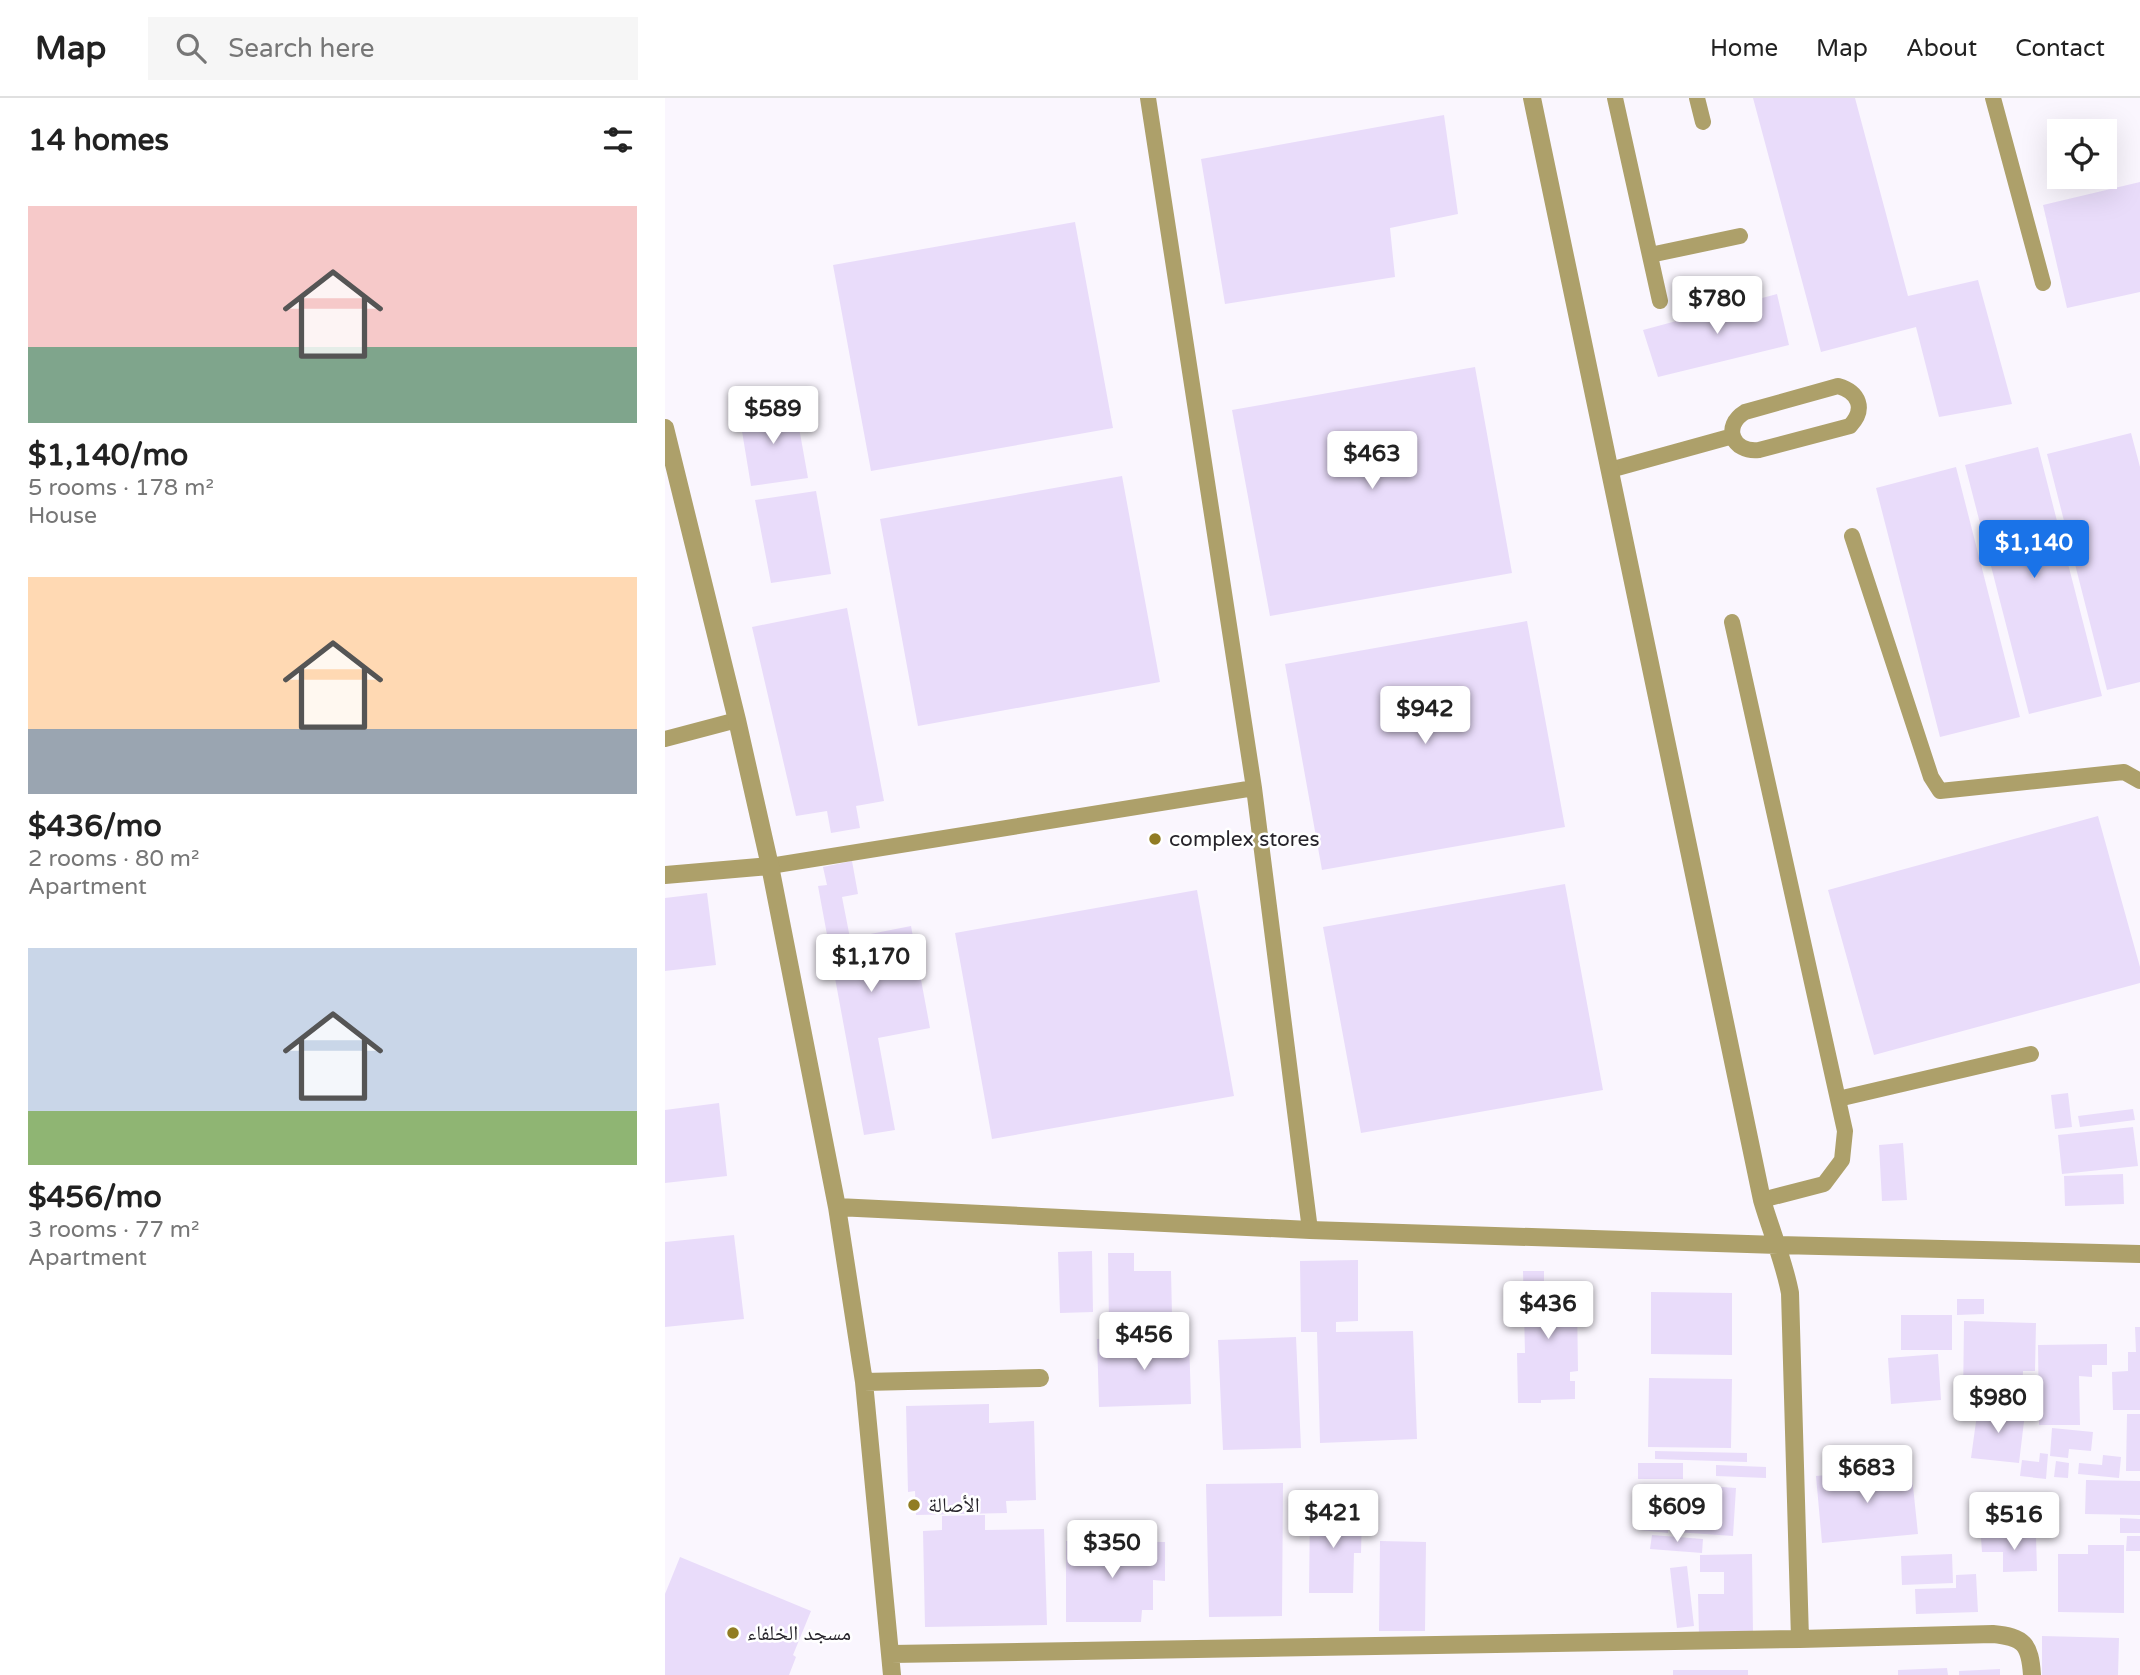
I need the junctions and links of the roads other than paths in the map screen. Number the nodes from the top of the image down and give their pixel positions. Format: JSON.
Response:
{"nodes":[{"id":1,"x":1148,"y":98,"type":"edge"},
{"id":2,"x":1532,"y":98,"type":"edge"},
{"id":3,"x":1615,"y":98,"type":"edge"},
{"id":4,"x":1697,"y":98,"type":"edge"},
{"id":5,"x":1993,"y":98,"type":"edge"},
{"id":6,"x":1703,"y":122,"type":"dead end"},
{"id":7,"x":1740,"y":236,"type":"dead end"},
{"id":8,"x":1650,"y":255,"type":"junction"},
{"id":9,"x":2043,"y":283,"type":"dead end"},
{"id":10,"x":1660,"y":301,"type":"dead end"},
{"id":11,"x":665,"y":428,"type":"edge"},
{"id":12,"x":1733,"y":436,"type":"junction"},
{"id":13,"x":1610,"y":470,"type":"junction"},
{"id":14,"x":1852,"y":536,"type":"dead end"},
{"id":15,"x":1732,"y":622,"type":"dead end"},
{"id":16,"x":737,"y":720,"type":"junction"},
{"id":17,"x":665,"y":739,"type":"edge"},
{"id":18,"x":2140,"y":781,"type":"edge"},
{"id":19,"x":1254,"y":788,"type":"junction"},
{"id":20,"x":770,"y":866,"type":"junction"},
{"id":21,"x":665,"y":875,"type":"edge"},
{"id":22,"x":2031,"y":1054,"type":"dead end"},
{"id":23,"x":1838,"y":1099,"type":"junction"},
{"id":24,"x":1762,"y":1200,"type":"junction"},
{"id":25,"x":837,"y":1207,"type":"junction"},
{"id":26,"x":1310,"y":1230,"type":"junction"},
{"id":27,"x":1778,"y":1245,"type":"junction"},
{"id":28,"x":2140,"y":1254,"type":"edge"},
{"id":29,"x":1040,"y":1378,"type":"dead end"},
{"id":30,"x":864,"y":1381,"type":"junction"},
{"id":31,"x":1800,"y":1639,"type":"junction"},
{"id":32,"x":891,"y":1654,"type":"junction"},
{"id":33,"x":892,"y":1675,"type":"edge"},
{"id":34,"x":2032,"y":1675,"type":"edge"}],
"edges":[{"from":1,"to":19,"type":"lane"},
{"from":2,"to":13,"type":"street"},
{"from":3,"to":8,"type":"lane"},
{"from":4,"to":6,"type":"lane"},
{"from":5,"to":9,"type":"lane"},
{"from":7,"to":8,"type":"lane"},
{"from":8,"to":10,"type":"lane"},
{"from":11,"to":16,"type":"street"},
{"from":12,"to":12,"type":"lane"},
{"from":12,"to":13,"type":"lane"},
{"from":13,"to":24,"type":"street"},
{"from":14,"to":18,"type":"lane"},
{"from":15,"to":23,"type":"lane"},
{"from":16,"to":17,"type":"lane"},
{"from":16,"to":20,"type":"street"},
{"from":19,"to":20,"type":"lane"},
{"from":19,"to":26,"type":"lane"},
{"from":20,"to":21,"type":"street"},
{"from":20,"to":25,"type":"street"},
{"from":22,"to":23,"type":"lane"},
{"from":23,"to":24,"type":"lane"},
{"from":24,"to":27,"type":"street"},
{"from":25,"to":26,"type":"street"},
{"from":25,"to":30,"type":"street"},
{"from":26,"to":27,"type":"street"},
{"from":27,"to":28,"type":"street"},
{"from":27,"to":31,"type":"street"},
{"from":29,"to":30,"type":"street"},
{"from":30,"to":32,"type":"street"},
{"from":31,"to":32,"type":"street"},
{"from":31,"to":34,"type":"street"},
{"from":32,"to":33,"type":"street"}]}
